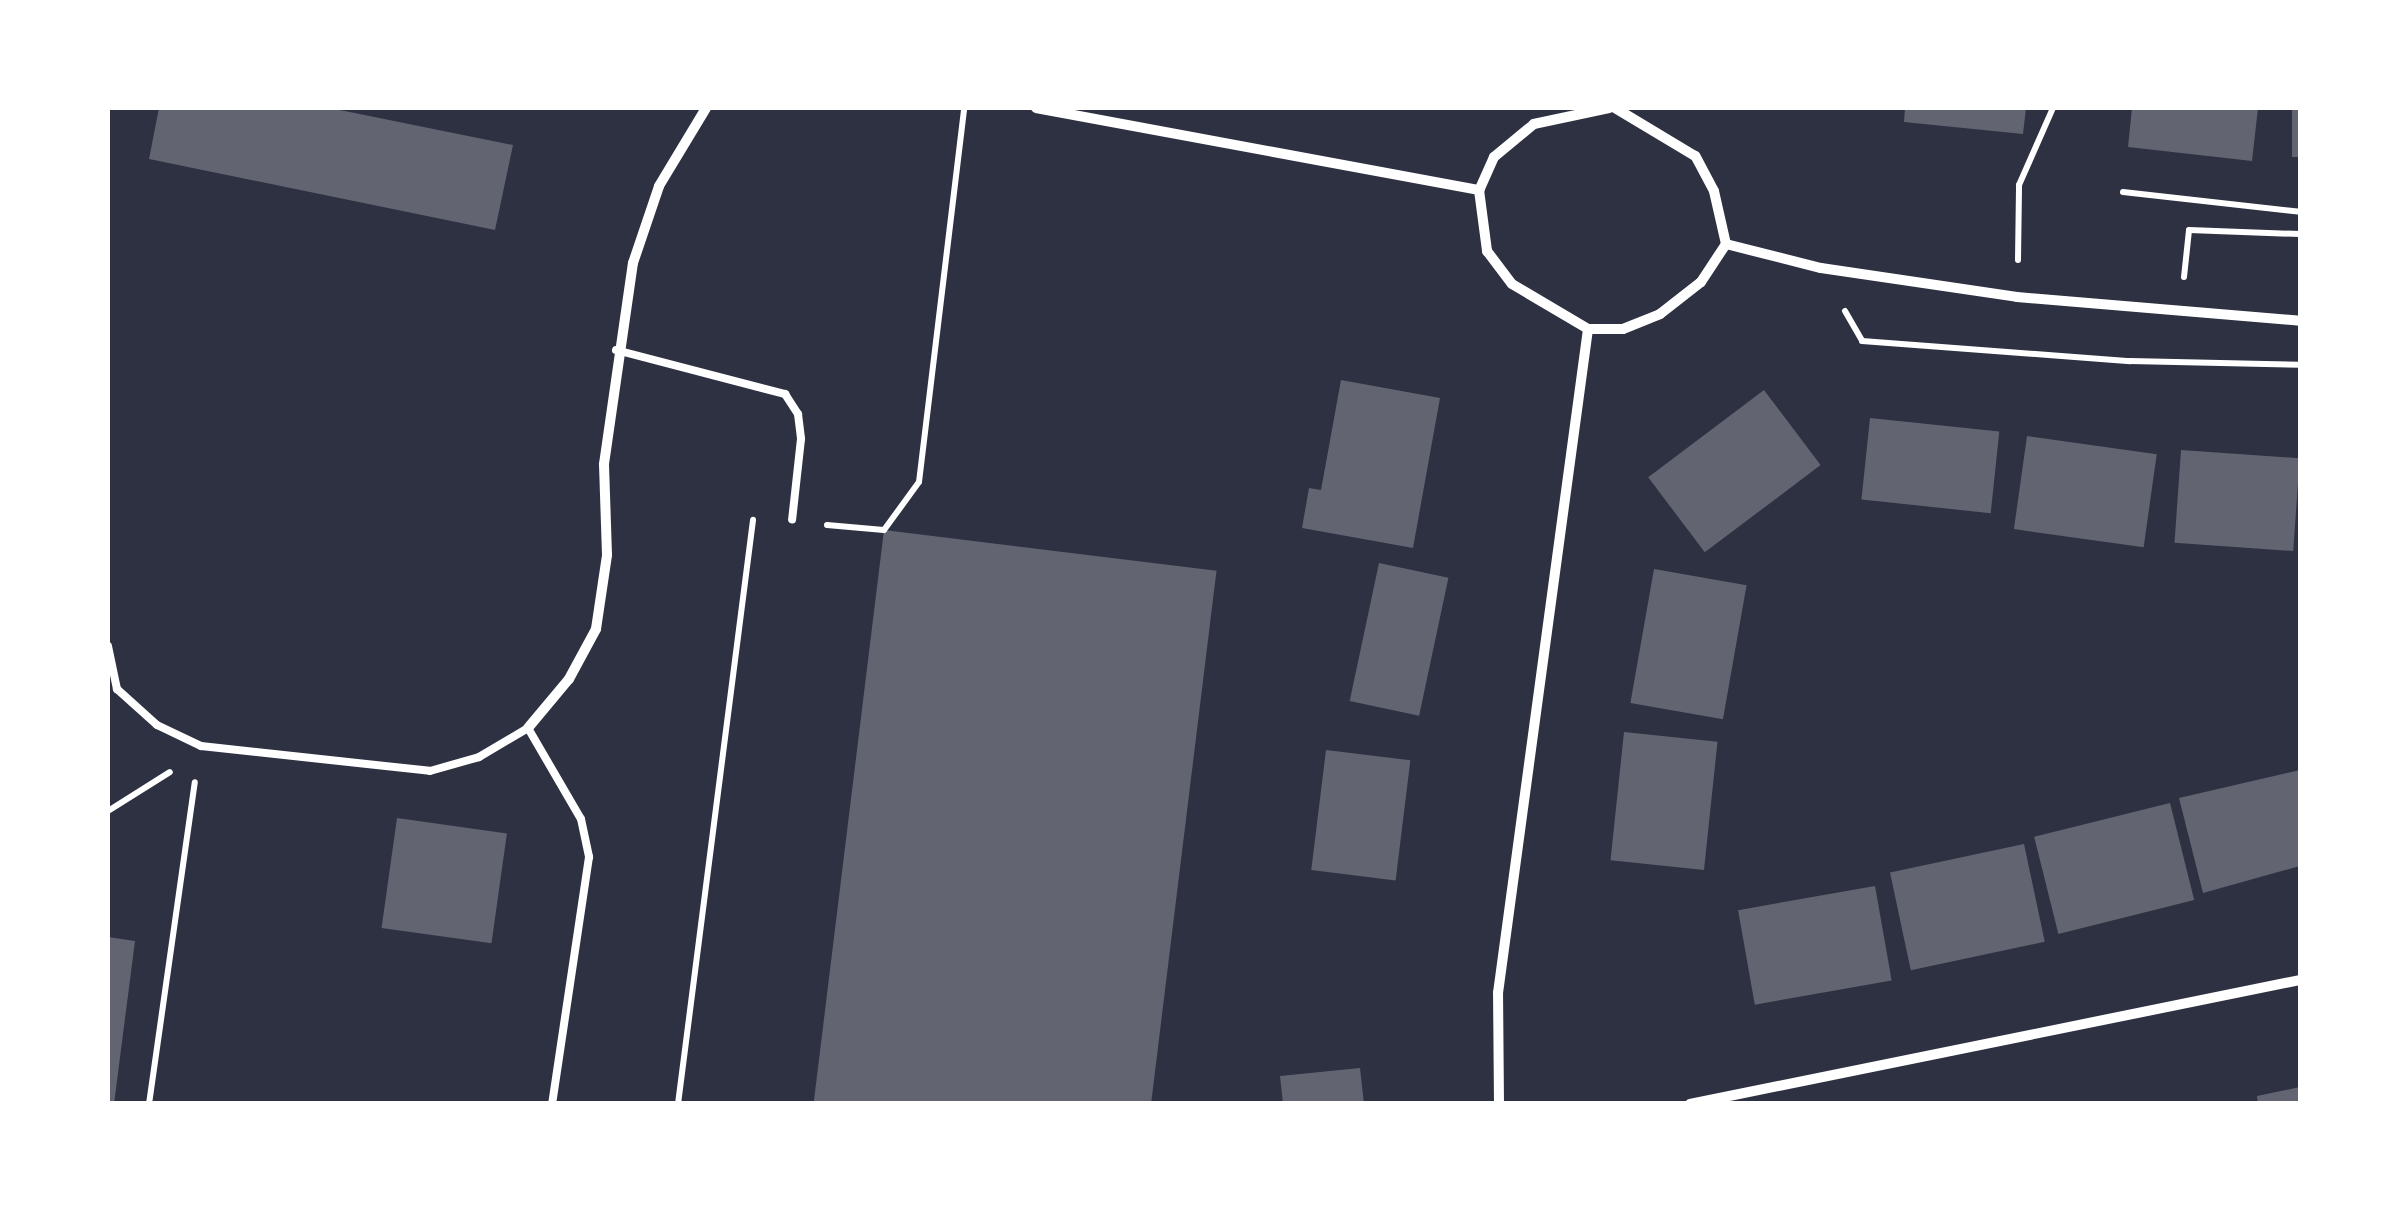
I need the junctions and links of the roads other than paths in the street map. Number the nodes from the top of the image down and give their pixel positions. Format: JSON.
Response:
{"nodes":[{"id":1,"x":706,"y":108,"type":"edge"},
{"id":2,"x":1036,"y":108,"type":"edge"},
{"id":3,"x":1612,"y":108,"type":"edge"},
{"id":4,"x":1479,"y":190,"type":"junction"},
{"id":5,"x":1726,"y":244,"type":"junction"},
{"id":6,"x":2300,"y":321,"type":"edge"},
{"id":7,"x":1588,"y":329,"type":"junction"},
{"id":8,"x":616,"y":350,"type":"junction"},
{"id":9,"x":792,"y":520,"type":"road end"},
{"id":10,"x":108,"y":646,"type":"edge"},
{"id":11,"x":528,"y":728,"type":"junction"},
{"id":12,"x":2300,"y":980,"type":"edge"},
{"id":13,"x":552,"y":1104,"type":"edge"},
{"id":14,"x":1499,"y":1104,"type":"edge"},
{"id":15,"x":1690,"y":1104,"type":"edge"}],
"edges":[{"from":1,"to":8,"type":"street"},
{"from":2,"to":4,"type":"street"},
{"from":3,"to":4,"type":"street"},
{"from":3,"to":5,"type":"street"},
{"from":4,"to":7,"type":"street"},
{"from":5,"to":6,"type":"street"},
{"from":5,"to":7,"type":"street"},
{"from":7,"to":14,"type":"street"},
{"from":8,"to":9,"type":"lane"},
{"from":8,"to":11,"type":"street"},
{"from":10,"to":11,"type":"lane"},
{"from":11,"to":13,"type":"lane"},
{"from":12,"to":15,"type":"street"}]}
